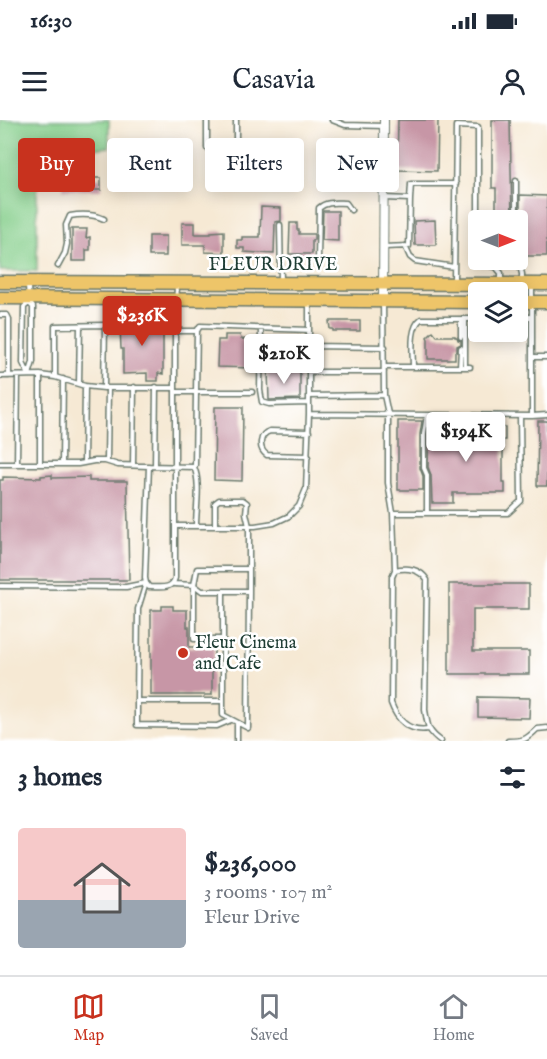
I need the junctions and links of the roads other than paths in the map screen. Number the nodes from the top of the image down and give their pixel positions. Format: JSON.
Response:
{"nodes":[{"id":1,"x":207,"y":120,"type":"edge"},
{"id":2,"x":236,"y":120,"type":"edge"},
{"id":3,"x":332,"y":120,"type":"edge"},
{"id":4,"x":455,"y":120,"type":"edge"},
{"id":5,"x":384,"y":123,"type":"edge"},
{"id":6,"x":456,"y":126,"type":"junction"},
{"id":7,"x":207,"y":138,"type":"edge"},
{"id":8,"x":236,"y":138,"type":"edge"},
{"id":9,"x":516,"y":181,"type":"dead end"},
{"id":10,"x":456,"y":184,"type":"junction"},
{"id":11,"x":384,"y":198,"type":"junction"},
{"id":12,"x":410,"y":199,"type":"junction"},
{"id":13,"x":351,"y":210,"type":"dead end"},
{"id":14,"x":478,"y":210,"type":"edge"},
{"id":15,"x":516,"y":210,"type":"edge"},
{"id":16,"x":104,"y":219,"type":"dead end"},
{"id":17,"x":280,"y":225,"type":"dead end"},
{"id":18,"x":405,"y":246,"type":"junction"},
{"id":19,"x":383,"y":247,"type":"junction"},
{"id":20,"x":318,"y":259,"type":"dead end"},
{"id":21,"x":58,"y":266,"type":"dead end"},
{"id":22,"x":454,"y":267,"type":"junction"},
{"id":23,"x":0,"y":282,"type":"edge"},
{"id":24,"x":28,"y":283,"type":"junction"},
{"id":25,"x":177,"y":283,"type":"junction"},
{"id":26,"x":280,"y":283,"type":"junction"},
{"id":27,"x":383,"y":283,"type":"junction"},
{"id":28,"x":454,"y":284,"type":"junction"},
{"id":29,"x":528,"y":284,"type":"edge"},
{"id":30,"x":547,"y":284,"type":"edge"},
{"id":31,"x":468,"y":285,"type":"edge"},
{"id":32,"x":0,"y":298,"type":"edge"},
{"id":33,"x":177,"y":299,"type":"junction"},
{"id":34,"x":309,"y":300,"type":"junction"},
{"id":35,"x":29,"y":301,"type":"junction"},
{"id":36,"x":383,"y":301,"type":"junction"},
{"id":37,"x":468,"y":302,"type":"edge"},
{"id":38,"x":528,"y":302,"type":"edge"},
{"id":39,"x":547,"y":302,"type":"edge"},
{"id":40,"x":528,"y":310,"type":"edge"},
{"id":41,"x":0,"y":315,"type":"edge"},
{"id":42,"x":528,"y":317,"type":"edge"},
{"id":43,"x":532,"y":317,"type":"junction"},
{"id":44,"x":463,"y":319,"type":"junction"},
{"id":45,"x":468,"y":319,"type":"edge"},
{"id":46,"x":80,"y":326,"type":"junction"},
{"id":47,"x":261,"y":328,"type":"junction"},
{"id":48,"x":309,"y":330,"type":"junction"},
{"id":49,"x":175,"y":331,"type":"junction"},
{"id":50,"x":197,"y":331,"type":"junction"},
{"id":51,"x":461,"y":337,"type":"dead end"},
{"id":52,"x":309,"y":346,"type":"junction"},
{"id":53,"x":385,"y":347,"type":"junction"},
{"id":54,"x":461,"y":348,"type":"dead end"},
{"id":55,"x":309,"y":356,"type":"junction"},
{"id":56,"x":261,"y":357,"type":"junction"},
{"id":57,"x":532,"y":357,"type":"junction"},
{"id":58,"x":547,"y":357,"type":"edge"},
{"id":59,"x":413,"y":367,"type":"junction"},
{"id":60,"x":465,"y":367,"type":"junction"},
{"id":61,"x":384,"y":369,"type":"junction"},
{"id":62,"x":309,"y":372,"type":"junction"},
{"id":63,"x":29,"y":375,"type":"junction"},
{"id":64,"x":40,"y":375,"type":"junction"},
{"id":65,"x":0,"y":376,"type":"edge"},
{"id":66,"x":9,"y":376,"type":"junction"},
{"id":67,"x":18,"y":376,"type":"junction"},
{"id":68,"x":55,"y":377,"type":"junction"},
{"id":69,"x":63,"y":379,"type":"junction"},
{"id":70,"x":80,"y":384,"type":"junction"},
{"id":71,"x":85,"y":386,"type":"junction"},
{"id":72,"x":134,"y":387,"type":"junction"},
{"id":73,"x":156,"y":387,"type":"junction"},
{"id":74,"x":106,"y":388,"type":"junction"},
{"id":75,"x":175,"y":390,"type":"junction"},
{"id":76,"x":196,"y":392,"type":"junction"},
{"id":77,"x":252,"y":392,"type":"dead end"},
{"id":78,"x":384,"y":395,"type":"junction"},
{"id":79,"x":309,"y":396,"type":"junction"},
{"id":80,"x":309,"y":403,"type":"junction"},
{"id":81,"x":309,"y":414,"type":"junction"},
{"id":82,"x":388,"y":414,"type":"junction"},
{"id":83,"x":427,"y":415,"type":"junction"},
{"id":84,"x":547,"y":415,"type":"edge"},
{"id":85,"x":520,"y":416,"type":"junction"},
{"id":86,"x":532,"y":416,"type":"junction"},
{"id":87,"x":309,"y":432,"type":"junction"},
{"id":88,"x":308,"y":456,"type":"junction"},
{"id":89,"x":107,"y":461,"type":"junction"},
{"id":90,"x":84,"y":463,"type":"junction"},
{"id":91,"x":0,"y":464,"type":"edge"},
{"id":92,"x":17,"y":464,"type":"junction"},
{"id":93,"x":40,"y":464,"type":"junction"},
{"id":94,"x":62,"y":464,"type":"junction"},
{"id":95,"x":133,"y":465,"type":"junction"},
{"id":96,"x":149,"y":466,"type":"junction"},
{"id":97,"x":155,"y":466,"type":"junction"},
{"id":98,"x":175,"y":466,"type":"junction"},
{"id":99,"x":194,"y":466,"type":"junction"},
{"id":100,"x":393,"y":513,"type":"junction"},
{"id":101,"x":427,"y":513,"type":"junction"},
{"id":102,"x":175,"y":526,"type":"junction"},
{"id":103,"x":196,"y":526,"type":"junction"},
{"id":104,"x":215,"y":526,"type":"junction"},
{"id":105,"x":249,"y":526,"type":"junction"},
{"id":106,"x":249,"y":569,"type":"junction"},
{"id":107,"x":395,"y":570,"type":"junction"},
{"id":108,"x":146,"y":584,"type":"junction"},
{"id":109,"x":174,"y":584,"type":"junction"},
{"id":110,"x":194,"y":585,"type":"junction"},
{"id":111,"x":0,"y":586,"type":"edge"},
{"id":112,"x":223,"y":591,"type":"junction"},
{"id":113,"x":249,"y":591,"type":"junction"},
{"id":114,"x":223,"y":639,"type":"junction"},
{"id":115,"x":137,"y":701,"type":"junction"},
{"id":116,"x":223,"y":701,"type":"junction"},
{"id":117,"x":232,"y":720,"type":"junction"},
{"id":118,"x":237,"y":723,"type":"junction"},
{"id":119,"x":547,"y":728,"type":"edge"},
{"id":120,"x":428,"y":729,"type":"junction"},
{"id":121,"x":237,"y":741,"type":"edge"},
{"id":122,"x":441,"y":741,"type":"edge"},
{"id":123,"x":508,"y":741,"type":"edge"},
{"id":124,"x":523,"y":741,"type":"edge"}],
"edges":[{"from":1,"to":7,"type":"lane"},
{"from":2,"to":8,"type":"lane"},
{"from":3,"to":5,"type":"lane"},
{"from":4,"to":6,"type":"lane"},
{"from":5,"to":11,"type":"street"},
{"from":6,"to":10,"type":"lane"},
{"from":6,"to":14,"type":"lane"},
{"from":9,"to":15,"type":"lane"},
{"from":10,"to":12,"type":"lane"},
{"from":10,"to":22,"type":"lane"},
{"from":11,"to":12,"type":"lane"},
{"from":11,"to":19,"type":"street"},
{"from":12,"to":18,"type":"lane"},
{"from":13,"to":20,"type":"lane"},
{"from":16,"to":21,"type":"lane"},
{"from":17,"to":26,"type":"lane"},
{"from":18,"to":19,"type":"lane"},
{"from":18,"to":22,"type":"lane"},
{"from":19,"to":27,"type":"street"},
{"from":22,"to":28,"type":"lane"},
{"from":23,"to":24,"type":"main road","name":"FLEUR DRIVE"},
{"from":24,"to":25,"type":"main road","name":"FLEUR DRIVE"},
{"from":24,"to":35,"type":"lane"},
{"from":25,"to":26,"type":"main road","name":"FLEUR DRIVE"},
{"from":25,"to":33,"type":"lane"},
{"from":26,"to":27,"type":"main road","name":"FLEUR DRIVE"},
{"from":27,"to":28,"type":"main road","name":"FLEUR DRIVE"},
{"from":27,"to":36,"type":"street"},
{"from":28,"to":31,"type":"main road","name":"FLEUR DRIVE"},
{"from":29,"to":30,"type":"main road","name":"FLEUR DRIVE"},
{"from":32,"to":35,"type":"main road","name":"FLEUR DRIVE"},
{"from":33,"to":34,"type":"main road","name":"FLEUR DRIVE"},
{"from":33,"to":35,"type":"main road","name":"FLEUR DRIVE"},
{"from":33,"to":49,"type":"lane"},
{"from":34,"to":36,"type":"main road","name":"FLEUR DRIVE"},
{"from":34,"to":48,"type":"lane"},
{"from":35,"to":63,"type":"lane"},
{"from":35,"to":63,"type":"lane"},
{"from":36,"to":37,"type":"main road","name":"FLEUR DRIVE"},
{"from":36,"to":53,"type":"lane"},
{"from":38,"to":39,"type":"main road"},
{"from":40,"to":43,"type":"lane"},
{"from":41,"to":66,"type":"lane"},
{"from":42,"to":43,"type":"lane"},
{"from":43,"to":57,"type":"lane"},
{"from":44,"to":45,"type":"lane"},
{"from":44,"to":51,"type":"lane"},
{"from":44,"to":59,"type":"lane"},
{"from":44,"to":60,"type":"lane"},
{"from":46,"to":68,"type":"lane"},
{"from":46,"to":70,"type":"lane"},
{"from":46,"to":74,"type":"lane"},
{"from":47,"to":48,"type":"lane"},
{"from":47,"to":50,"type":"lane"},
{"from":47,"to":56,"type":"lane"},
{"from":48,"to":52,"type":"lane"},
{"from":49,"to":50,"type":"lane"},
{"from":49,"to":75,"type":"lane"},
{"from":50,"to":76,"type":"lane"},
{"from":52,"to":53,"type":"lane"},
{"from":52,"to":55,"type":"lane"},
{"from":53,"to":61,"type":"lane"},
{"from":54,"to":60,"type":"lane"},
{"from":55,"to":56,"type":"lane"},
{"from":55,"to":62,"type":"lane"},
{"from":56,"to":80,"type":"lane"},
{"from":57,"to":58,"type":"lane"},
{"from":57,"to":86,"type":"lane"},
{"from":59,"to":60,"type":"lane"},
{"from":59,"to":61,"type":"lane"},
{"from":61,"to":62,"type":"lane"},
{"from":61,"to":78,"type":"lane"},
{"from":62,"to":79,"type":"lane"},
{"from":63,"to":64,"type":"lane"},
{"from":63,"to":67,"type":"lane"},
{"from":64,"to":68,"type":"lane"},
{"from":64,"to":93,"type":"lane"},
{"from":65,"to":66,"type":"lane"},
{"from":66,"to":67,"type":"lane"},
{"from":67,"to":92,"type":"lane"},
{"from":68,"to":69,"type":"lane"},
{"from":69,"to":70,"type":"lane"},
{"from":69,"to":94,"type":"lane"},
{"from":70,"to":71,"type":"lane"},
{"from":71,"to":74,"type":"lane"},
{"from":71,"to":90,"type":"lane"},
{"from":72,"to":73,"type":"lane"},
{"from":72,"to":74,"type":"lane"},
{"from":72,"to":95,"type":"lane"},
{"from":73,"to":75,"type":"lane"},
{"from":73,"to":97,"type":"lane"},
{"from":74,"to":89,"type":"lane"},
{"from":75,"to":76,"type":"lane"},
{"from":75,"to":98,"type":"lane"},
{"from":76,"to":77,"type":"lane"},
{"from":76,"to":99,"type":"lane"},
{"from":78,"to":79,"type":"lane"},
{"from":78,"to":82,"type":"lane"},
{"from":79,"to":80,"type":"lane"},
{"from":80,"to":81,"type":"lane"},
{"from":81,"to":82,"type":"lane"},
{"from":81,"to":87,"type":"lane"},
{"from":82,"to":83,"type":"lane"},
{"from":82,"to":100,"type":"lane"},
{"from":83,"to":85,"type":"lane"},
{"from":83,"to":101,"type":"lane"},
{"from":84,"to":86,"type":"lane"},
{"from":85,"to":86,"type":"lane"},
{"from":85,"to":101,"type":"lane"},
{"from":87,"to":88,"type":"lane"},
{"from":87,"to":88,"type":"lane"},
{"from":88,"to":105,"type":"lane"},
{"from":89,"to":90,"type":"lane"},
{"from":89,"to":95,"type":"lane"},
{"from":90,"to":94,"type":"lane"},
{"from":91,"to":92,"type":"lane"},
{"from":92,"to":93,"type":"lane"},
{"from":93,"to":94,"type":"lane"},
{"from":95,"to":96,"type":"lane"},
{"from":96,"to":97,"type":"lane"},
{"from":96,"to":108,"type":"lane"},
{"from":97,"to":98,"type":"lane"},
{"from":98,"to":99,"type":"lane"},
{"from":98,"to":102,"type":"lane"},
{"from":99,"to":103,"type":"lane"},
{"from":100,"to":101,"type":"lane"},
{"from":100,"to":107,"type":"lane"},
{"from":102,"to":103,"type":"lane"},
{"from":102,"to":109,"type":"lane"},
{"from":103,"to":104,"type":"lane"},
{"from":104,"to":105,"type":"lane"},
{"from":104,"to":105,"type":"lane"},
{"from":105,"to":106,"type":"lane"},
{"from":106,"to":110,"type":"lane"},
{"from":106,"to":113,"type":"lane"},
{"from":107,"to":120,"type":"lane"},
{"from":107,"to":120,"type":"lane"},
{"from":108,"to":109,"type":"lane"},
{"from":108,"to":111,"type":"lane"},
{"from":108,"to":115,"type":"lane"},
{"from":109,"to":110,"type":"lane"},
{"from":110,"to":112,"type":"lane"},
{"from":110,"to":114,"type":"lane"},
{"from":112,"to":113,"type":"lane"},
{"from":112,"to":114,"type":"lane"},
{"from":113,"to":118,"type":"lane"},
{"from":114,"to":116,"type":"lane"},
{"from":115,"to":116,"type":"lane"},
{"from":115,"to":117,"type":"lane"},
{"from":116,"to":117,"type":"lane"},
{"from":117,"to":118,"type":"lane"},
{"from":118,"to":121,"type":"lane"},
{"from":119,"to":124,"type":"lane"},
{"from":120,"to":122,"type":"lane"},
{"from":123,"to":124,"type":"lane"}]}
